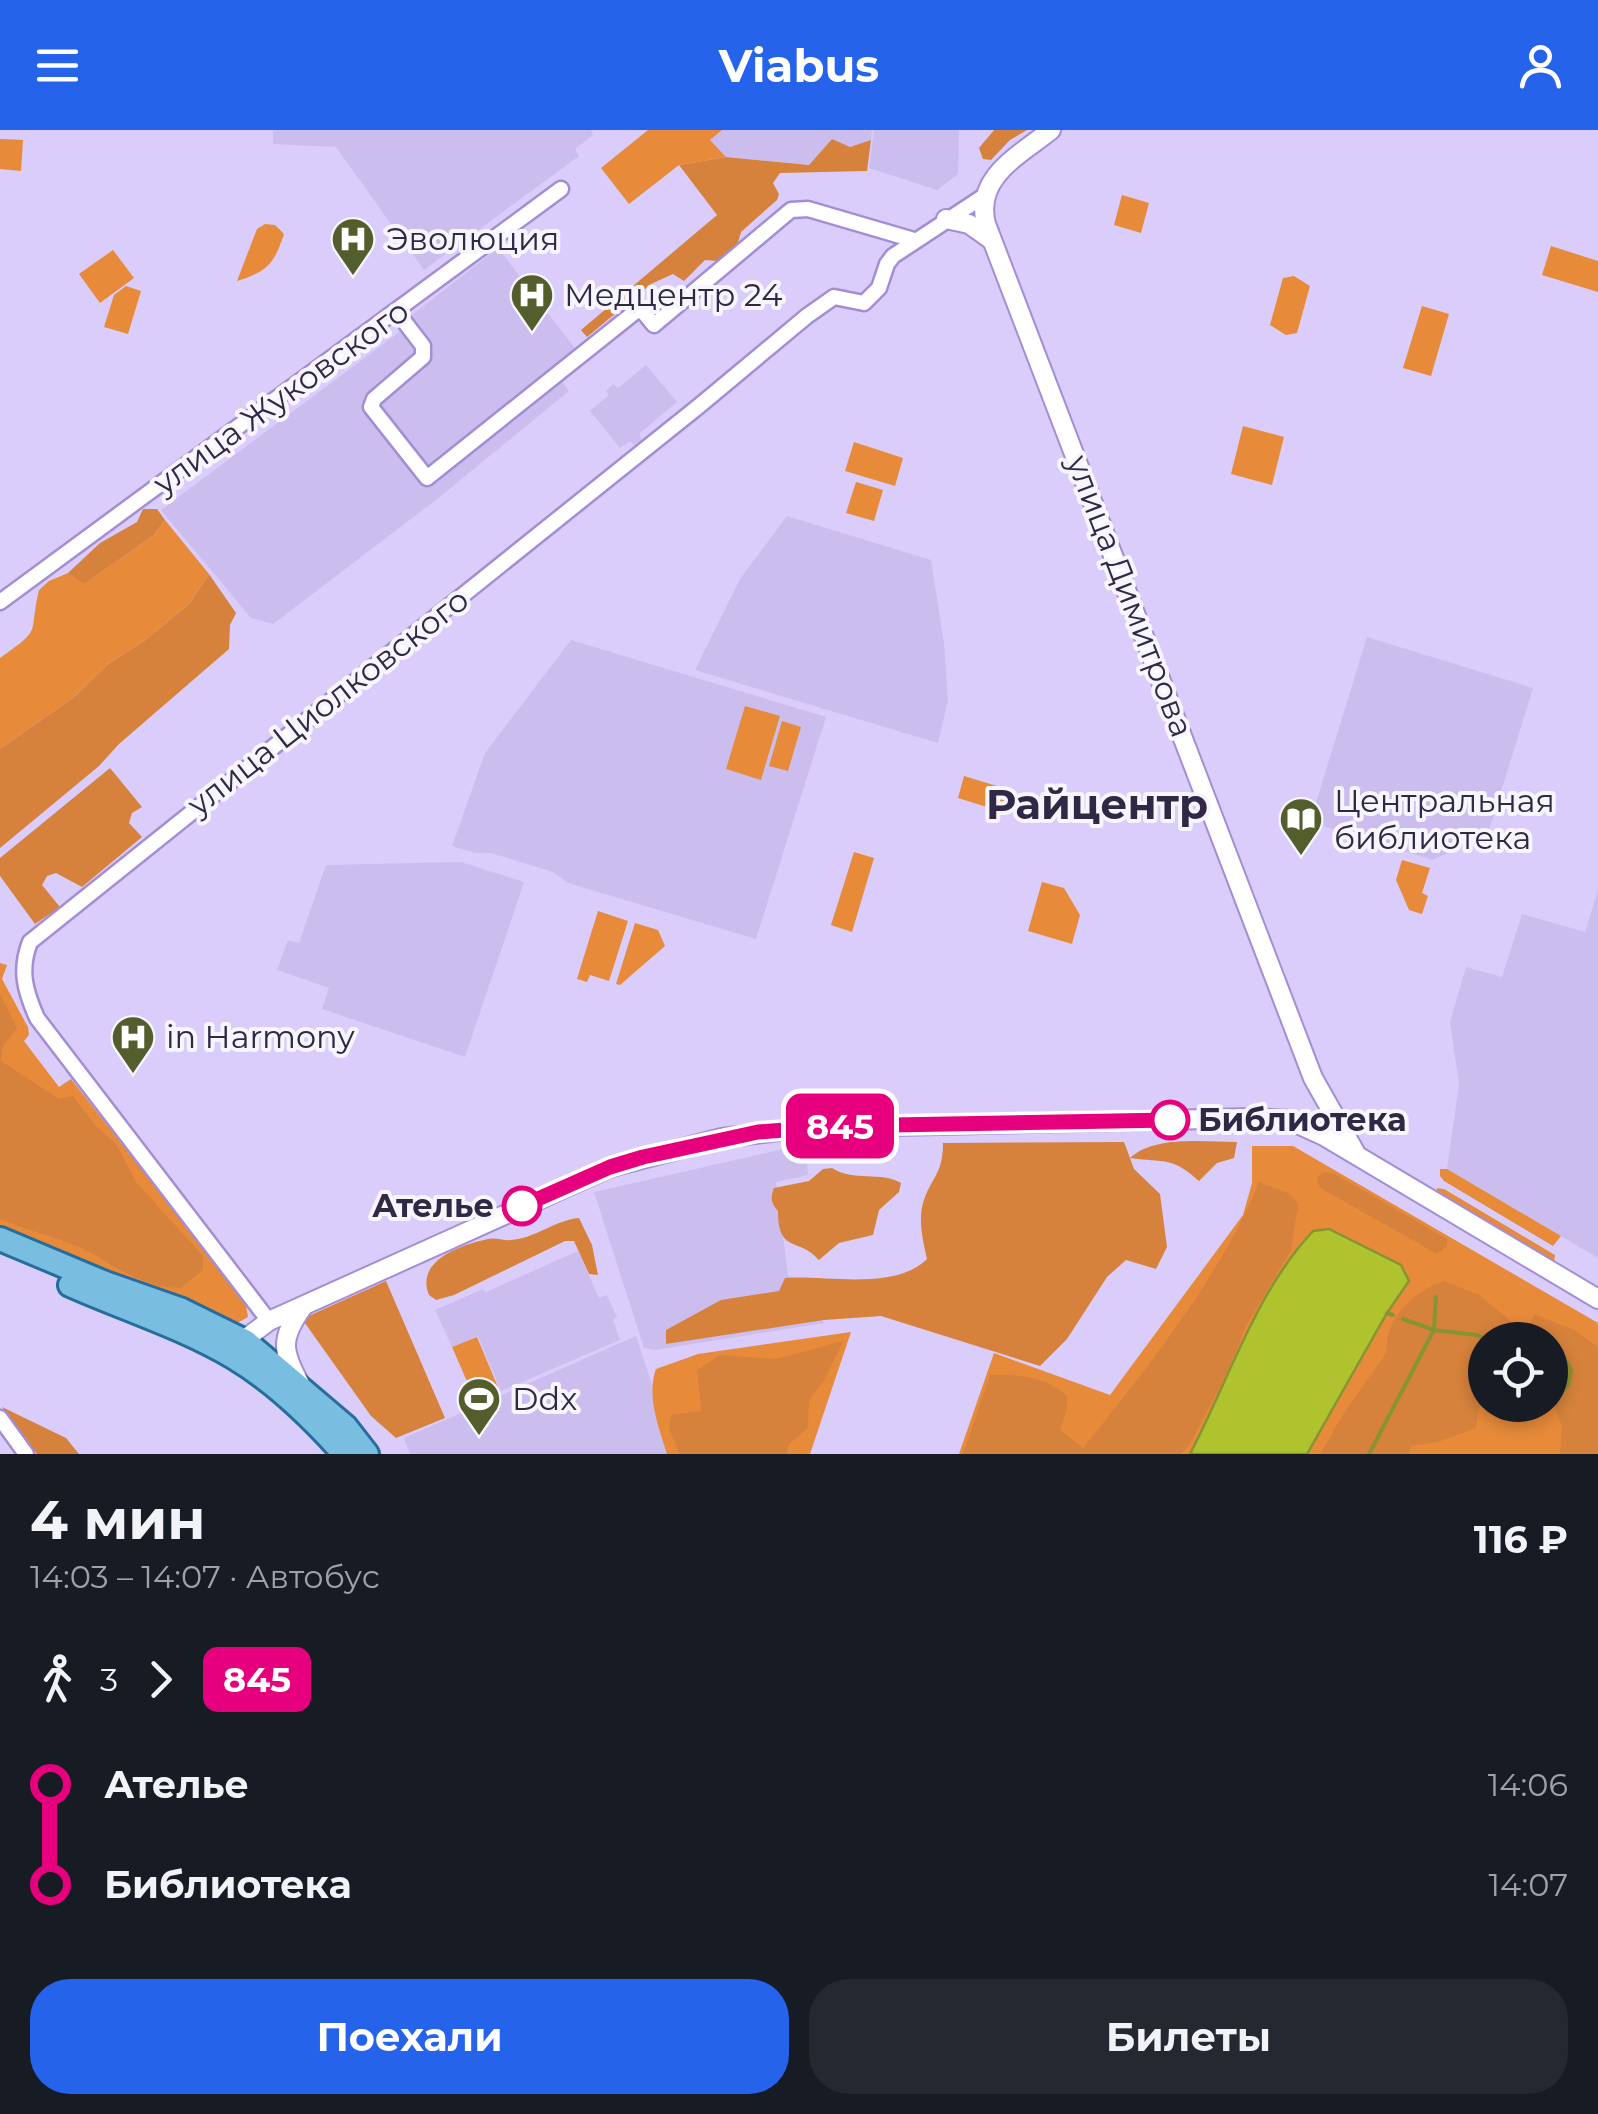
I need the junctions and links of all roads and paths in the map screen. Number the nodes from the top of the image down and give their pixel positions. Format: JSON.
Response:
{"nodes":[{"id":1,"x":1051,"y":130,"type":"edge"},
{"id":2,"x":561,"y":189,"type":"dead end"},
{"id":3,"x":984,"y":196,"type":"junction"},
{"id":4,"x":946,"y":220,"type":"junction"},
{"id":5,"x":914,"y":240,"type":"junction"},
{"id":6,"x":992,"y":240,"type":"junction"},
{"id":7,"x":397,"y":312,"type":"junction"},
{"id":8,"x":0,"y":602,"type":"edge"},
{"id":9,"x":1317,"y":1086,"type":"junction"},
{"id":10,"x":1290,"y":1120,"type":"junction"},
{"id":11,"x":1358,"y":1157,"type":"junction"},
{"id":12,"x":0,"y":1239,"type":"edge"},
{"id":13,"x":0,"y":1254,"type":"edge"},
{"id":14,"x":1598,"y":1299,"type":"edge"},
{"id":15,"x":302,"y":1307,"type":"junction"},
{"id":16,"x":269,"y":1321,"type":"junction"},
{"id":17,"x":240,"y":1350,"type":"junction"},
{"id":18,"x":303,"y":1389,"type":"junction"},
{"id":19,"x":0,"y":1418,"type":"edge"},
{"id":20,"x":26,"y":1454,"type":"edge"},
{"id":21,"x":344,"y":1454,"type":"edge"},
{"id":22,"x":367,"y":1454,"type":"edge"}],
"edges":[{"from":1,"to":3,"type":"street"},
{"from":2,"to":7,"type":"street","name":"улица Жуковского"},
{"from":3,"to":4,"type":"street","name":"улица Циолковского"},
{"from":3,"to":6,"type":"street","name":"улица Димитрова"},
{"from":4,"to":5,"type":"street","name":"улица Циолковского"},
{"from":4,"to":6,"type":"street"},
{"from":5,"to":7,"type":"street"},
{"from":5,"to":16,"type":"street","name":"улица Циолковского"},
{"from":6,"to":9,"type":"street","name":"улица Димитрова"},
{"from":7,"to":8,"type":"street","name":"улица Жуковского"},
{"from":9,"to":10,"type":"street"},
{"from":9,"to":11,"type":"street","name":"улица Димитрова"},
{"from":10,"to":11,"type":"street"},
{"from":10,"to":15,"type":"street"},
{"from":11,"to":14,"type":"street"},
{"from":12,"to":17,"type":"main road"},
{"from":13,"to":17,"type":"main road"},
{"from":15,"to":16,"type":"street"},
{"from":15,"to":18,"type":"street"},
{"from":16,"to":17,"type":"street"},
{"from":17,"to":18,"type":"main road"},
{"from":17,"to":21,"type":"main road"},
{"from":18,"to":22,"type":"main road"},
{"from":19,"to":20,"type":"street"}]}
